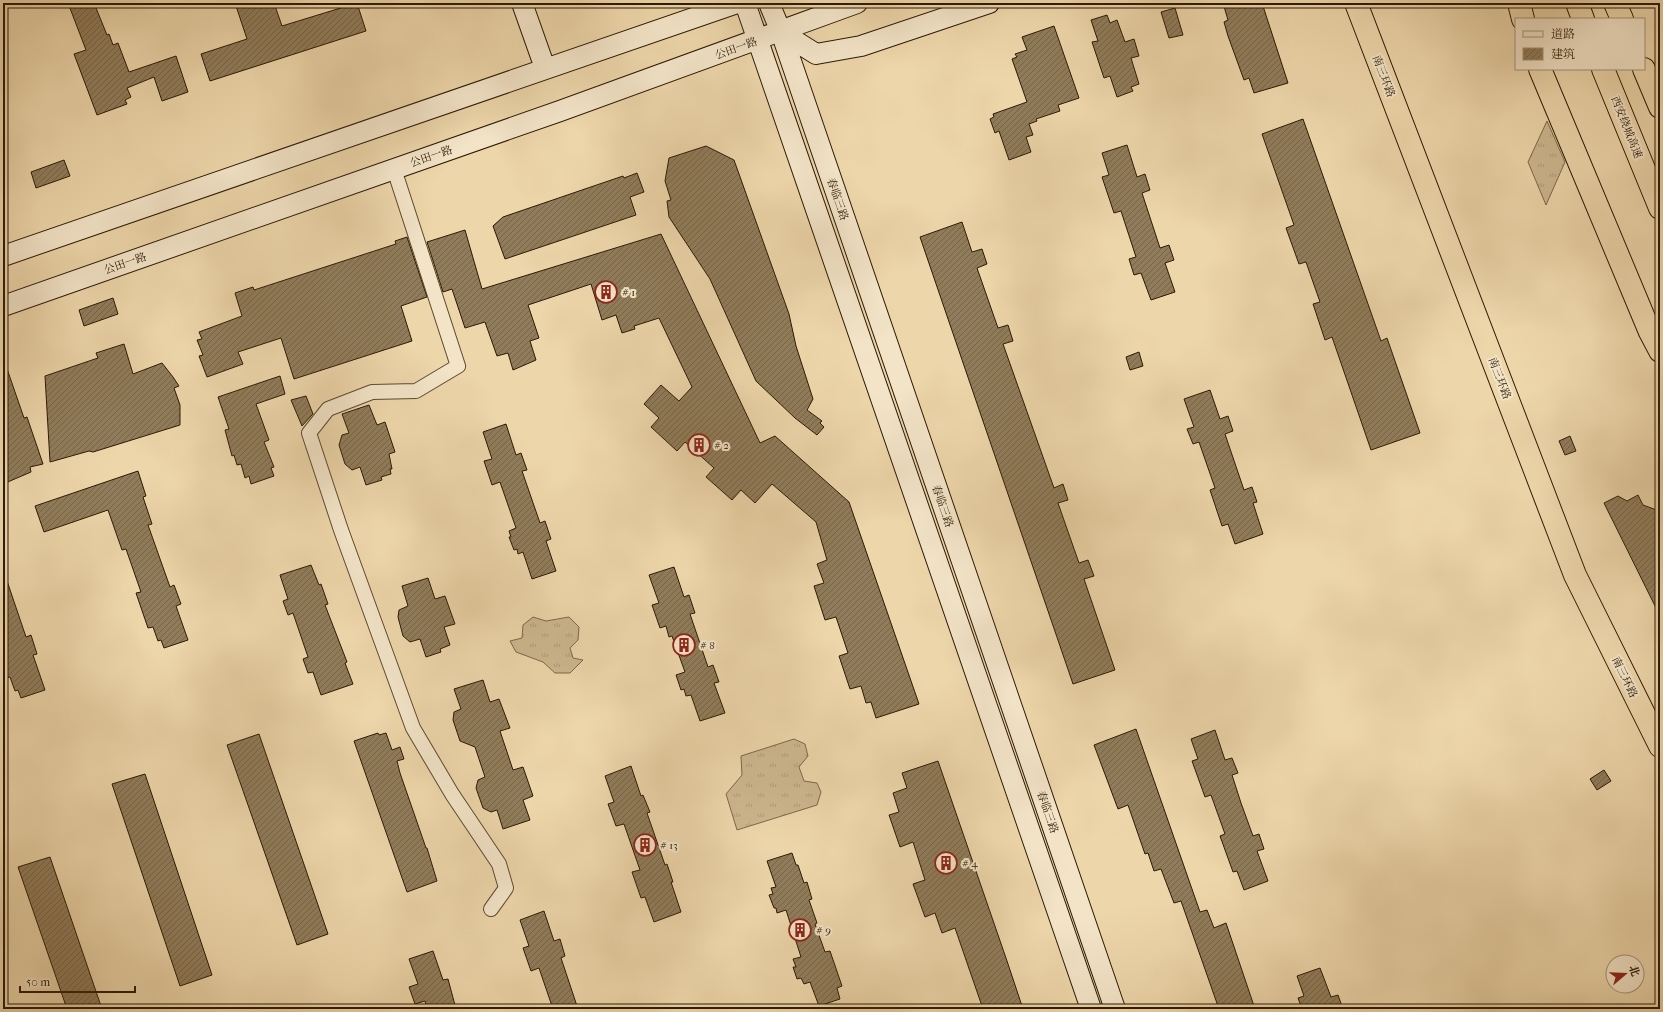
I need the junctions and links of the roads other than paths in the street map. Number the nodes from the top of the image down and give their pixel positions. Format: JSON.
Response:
{"nodes":[{"id":1,"x":522,"y":3,"type":"edge"},
{"id":2,"x":704,"y":3,"type":"edge"},
{"id":3,"x":737,"y":3,"type":"edge"},
{"id":4,"x":745,"y":3,"type":"edge"},
{"id":5,"x":769,"y":3,"type":"edge"},
{"id":6,"x":857,"y":3,"type":"edge"},
{"id":7,"x":989,"y":3,"type":"edge"},
{"id":8,"x":1356,"y":3,"type":"edge"},
{"id":9,"x":1519,"y":3,"type":"edge"},
{"id":10,"x":1577,"y":3,"type":"edge"},
{"id":11,"x":1616,"y":3,"type":"edge"},
{"id":12,"x":1523,"y":18,"type":"edge"},
{"id":13,"x":1583,"y":18,"type":"edge"},
{"id":14,"x":1622,"y":18,"type":"edge"},
{"id":15,"x":690,"y":19,"type":"junction"},
{"id":16,"x":781,"y":32,"type":"junction"},
{"id":17,"x":758,"y":40,"type":"junction"},
{"id":18,"x":545,"y":68,"type":"junction"},
{"id":19,"x":1540,"y":70,"type":"edge"},
{"id":20,"x":1603,"y":70,"type":"edge"},
{"id":21,"x":1644,"y":70,"type":"edge"},
{"id":22,"x":1660,"y":107,"type":"edge"},
{"id":23,"x":394,"y":169,"type":"junction"},
{"id":24,"x":1660,"y":208,"type":"edge"},
{"id":25,"x":3,"y":256,"type":"edge"},
{"id":26,"x":3,"y":306,"type":"edge"},
{"id":27,"x":1660,"y":352,"type":"edge"},
{"id":28,"x":1660,"y":746,"type":"edge"},
{"id":29,"x":491,"y":908,"type":"dead end"},
{"id":30,"x":1092,"y":1009,"type":"edge"},
{"id":31,"x":1115,"y":1009,"type":"edge"}],
"edges":[{"from":1,"to":18,"type":"street"},
{"from":2,"to":15,"type":"street"},
{"from":3,"to":15,"type":"street"},
{"from":4,"to":17,"type":"street","name":"春临三路"},
{"from":5,"to":16,"type":"street","name":"春临三路"},
{"from":6,"to":16,"type":"street","name":"公田一路"},
{"from":7,"to":16,"type":"street"},
{"from":8,"to":28,"type":"highway","name":"南三环路"},
{"from":9,"to":12,"type":"highway"},
{"from":10,"to":13,"type":"highway"},
{"from":11,"to":14,"type":"highway"},
{"from":15,"to":18,"type":"street"},
{"from":16,"to":17,"type":"street","name":"公田一路"},
{"from":16,"to":31,"type":"street","name":"春临三路"},
{"from":17,"to":23,"type":"street","name":"公田一路"},
{"from":17,"to":30,"type":"street","name":"春临三路"},
{"from":18,"to":25,"type":"street"},
{"from":19,"to":27,"type":"highway"},
{"from":20,"to":24,"type":"highway","name":"西安绕城高速"},
{"from":21,"to":22,"type":"highway"},
{"from":23,"to":26,"type":"street","name":"公田一路"},
{"from":23,"to":29,"type":"street"}]}
